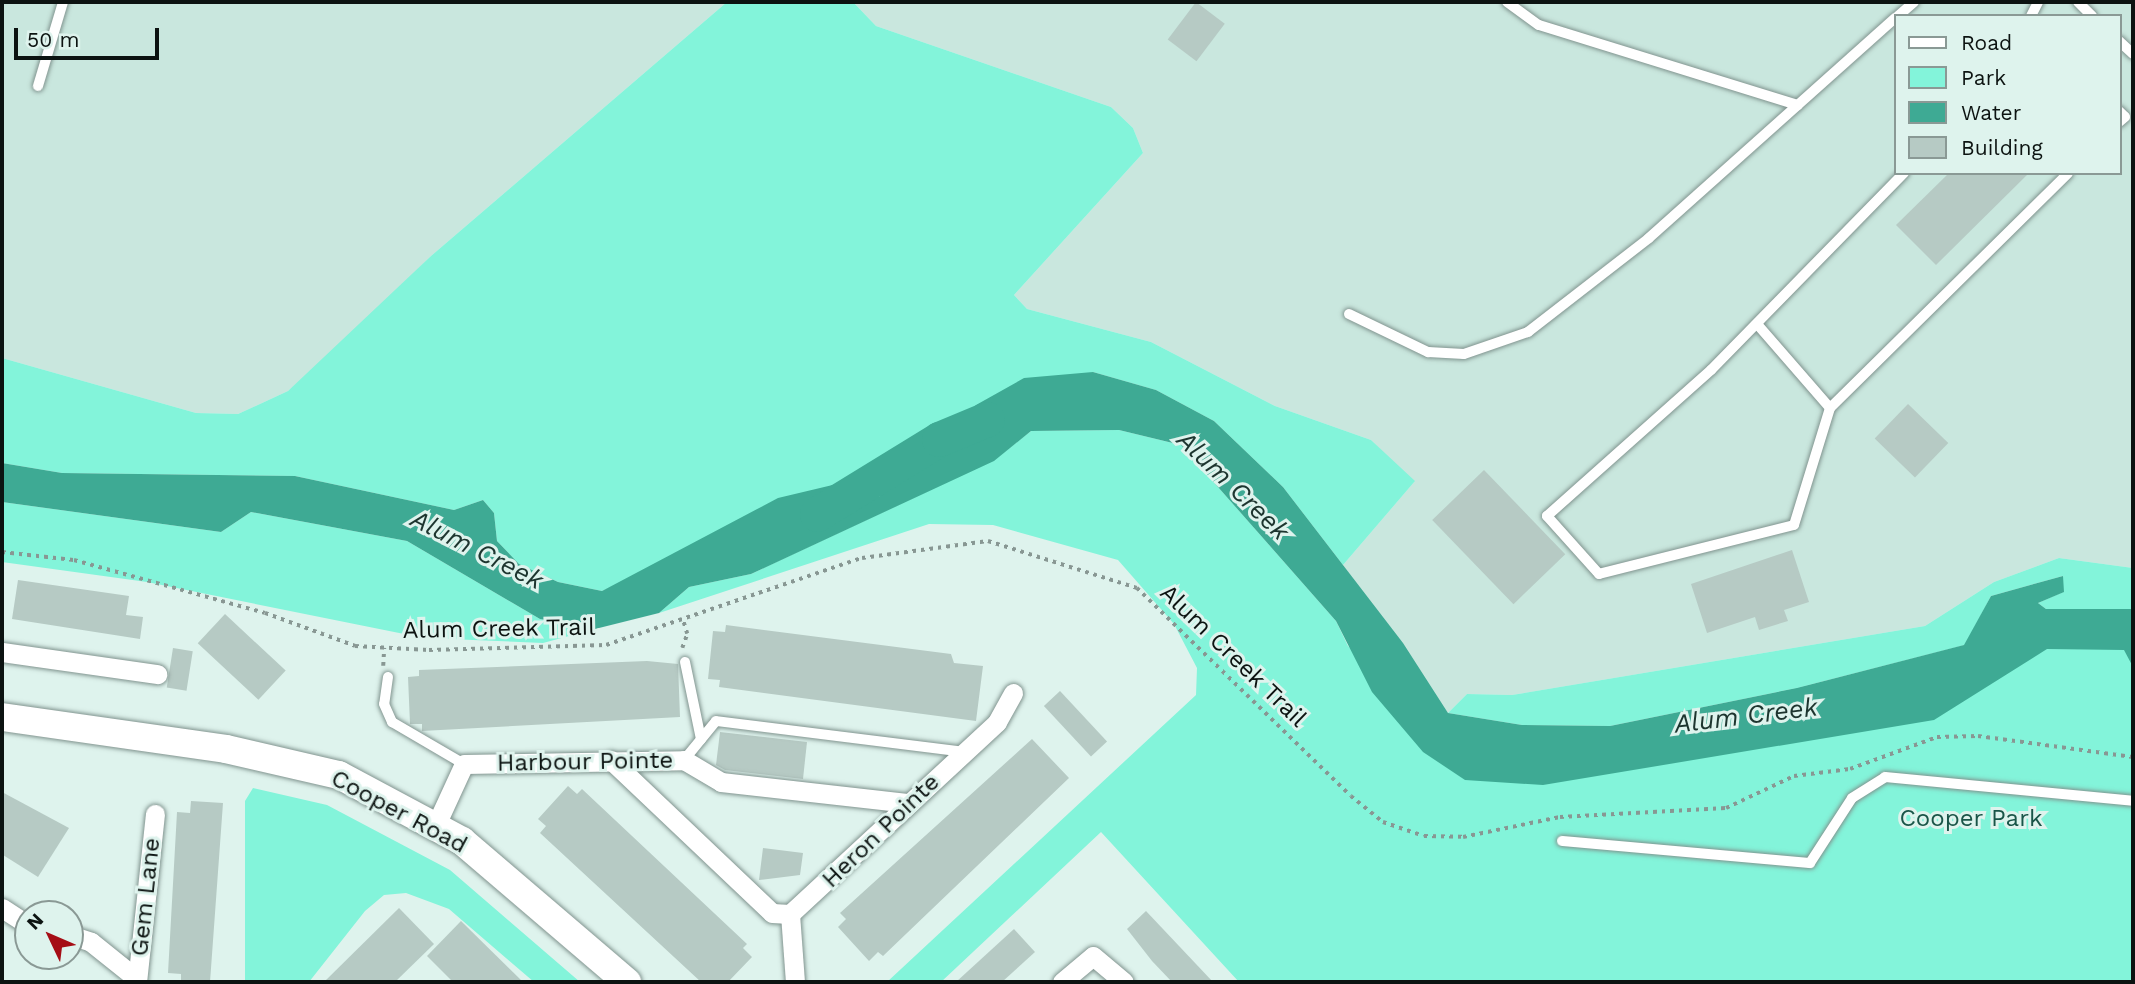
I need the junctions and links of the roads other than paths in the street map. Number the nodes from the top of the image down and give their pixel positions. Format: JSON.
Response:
{"nodes":[{"id":1,"x":63,"y":2,"type":"edge"},
{"id":2,"x":1507,"y":2,"type":"edge"},
{"id":3,"x":1914,"y":2,"type":"edge"},
{"id":4,"x":1900,"y":14,"type":"edge"},
{"id":5,"x":1894,"y":20,"type":"edge"},
{"id":6,"x":38,"y":86,"type":"dead end"},
{"id":7,"x":1798,"y":105,"type":"junction"},
{"id":8,"x":2133,"y":108,"type":"edge"},
{"id":9,"x":2121,"y":117,"type":"edge"},
{"id":10,"x":1902,"y":175,"type":"edge"},
{"id":11,"x":2066,"y":175,"type":"edge"},
{"id":12,"x":1349,"y":314,"type":"dead end"},
{"id":13,"x":1757,"y":324,"type":"junction"},
{"id":14,"x":1830,"y":408,"type":"junction"},
{"id":15,"x":2,"y":652,"type":"edge"},
{"id":16,"x":685,"y":662,"type":"road end"},
{"id":17,"x":157,"y":674,"type":"dead end"},
{"id":18,"x":388,"y":677,"type":"dead end"},
{"id":19,"x":1013,"y":693,"type":"dead end"},
{"id":20,"x":2,"y":717,"type":"edge"},
{"id":21,"x":701,"y":739,"type":"junction"},
{"id":22,"x":964,"y":752,"type":"junction"},
{"id":23,"x":611,"y":760,"type":"junction"},
{"id":24,"x":684,"y":760,"type":"junction"},
{"id":25,"x":464,"y":764,"type":"junction"},
{"id":26,"x":2133,"y":801,"type":"edge"},
{"id":27,"x":909,"y":803,"type":"junction"},
{"id":28,"x":155,"y":814,"type":"dead end"},
{"id":29,"x":435,"y":827,"type":"junction"},
{"id":30,"x":1562,"y":841,"type":"dead end"},
{"id":31,"x":790,"y":914,"type":"junction"},
{"id":32,"x":84,"y":940,"type":"edge"},
{"id":33,"x":137,"y":981,"type":"edge"},
{"id":34,"x":627,"y":982,"type":"edge"},
{"id":35,"x":795,"y":982,"type":"edge"},
{"id":36,"x":1062,"y":982,"type":"edge"},
{"id":37,"x":1124,"y":982,"type":"edge"}],
"edges":[{"from":1,"to":6,"type":"lane"},
{"from":2,"to":7,"type":"lane"},
{"from":3,"to":4,"type":"lane"},
{"from":5,"to":7,"type":"lane"},
{"from":7,"to":12,"type":"lane"},
{"from":8,"to":9,"type":"lane"},
{"from":10,"to":13,"type":"lane"},
{"from":11,"to":14,"type":"lane"},
{"from":13,"to":14,"type":"lane"},
{"from":13,"to":14,"type":"lane"},
{"from":15,"to":17,"type":"street"},
{"from":16,"to":21,"type":"lane"},
{"from":18,"to":25,"type":"lane","name":"Harbour Pointe"},
{"from":19,"to":22,"type":"street","name":"Heron Pointe"},
{"from":20,"to":29,"type":"street","name":"Cooper Road"},
{"from":21,"to":22,"type":"lane"},
{"from":21,"to":24,"type":"lane"},
{"from":22,"to":27,"type":"street","name":"Heron Pointe"},
{"from":23,"to":24,"type":"street","name":"Harbour Pointe"},
{"from":23,"to":25,"type":"street","name":"Harbour Pointe"},
{"from":23,"to":31,"type":"street"},
{"from":24,"to":27,"type":"street","name":"Harbour Pointe"},
{"from":25,"to":29,"type":"street","name":"Harbour Pointe"},
{"from":26,"to":30,"type":"lane"},
{"from":27,"to":31,"type":"street","name":"Heron Pointe"},
{"from":28,"to":33,"type":"street","name":"Gem Lane"},
{"from":29,"to":34,"type":"street","name":"Cooper Road"},
{"from":31,"to":35,"type":"street"},
{"from":32,"to":33,"type":"street","name":"Gem Lane"},
{"from":36,"to":37,"type":"street"}]}
